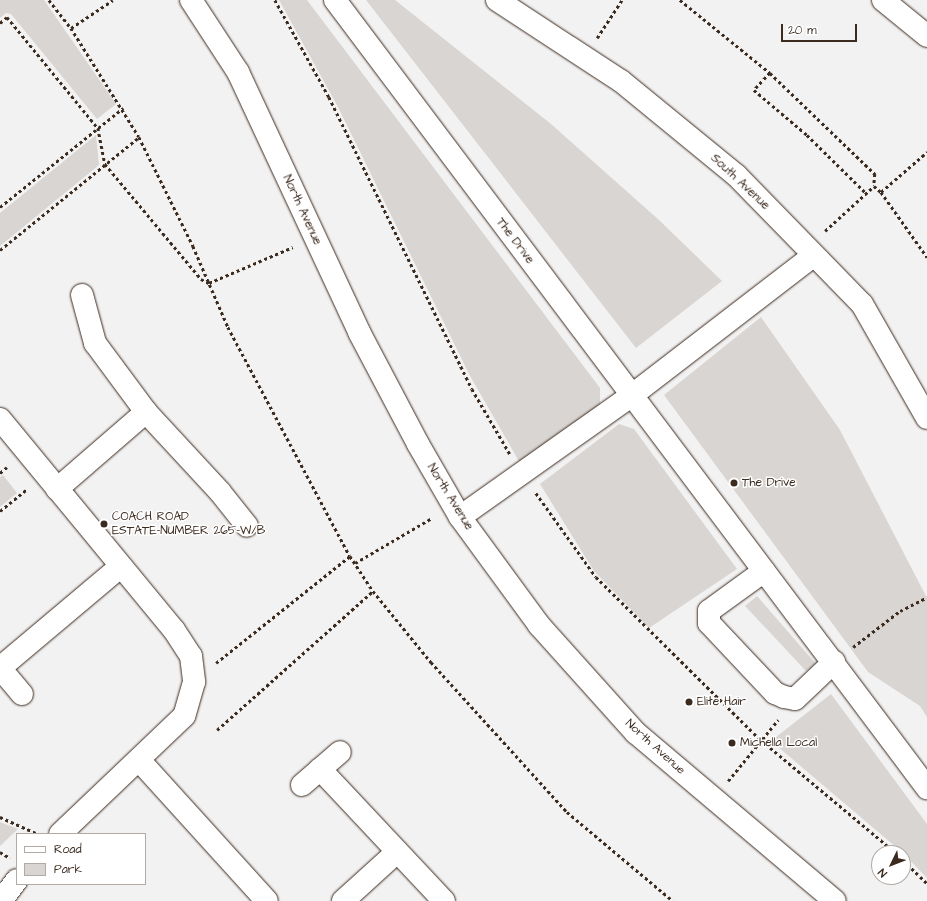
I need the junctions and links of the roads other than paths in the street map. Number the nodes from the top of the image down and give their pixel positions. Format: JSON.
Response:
{"nodes":[{"id":1,"x":191,"y":0,"type":"edge"},
{"id":2,"x":334,"y":0,"type":"edge"},
{"id":3,"x":497,"y":0,"type":"edge"},
{"id":4,"x":883,"y":0,"type":"edge"},
{"id":5,"x":927,"y":36,"type":"edge"},
{"id":6,"x":810,"y":252,"type":"junction"},
{"id":7,"x":82,"y":295,"type":"dead end"},
{"id":8,"x":631,"y":396,"type":"junction"},
{"id":9,"x":146,"y":412,"type":"junction"},
{"id":10,"x":927,"y":418,"type":"edge"},
{"id":11,"x":0,"y":419,"type":"edge"},
{"id":12,"x":52,"y":481,"type":"junction"},
{"id":13,"x":456,"y":511,"type":"junction"},
{"id":14,"x":247,"y":526,"type":"dead end"},
{"id":15,"x":121,"y":566,"type":"junction"},
{"id":16,"x":764,"y":570,"type":"junction"},
{"id":17,"x":834,"y":662,"type":"junction"},
{"id":18,"x":0,"y":668,"type":"edge"},
{"id":19,"x":22,"y":694,"type":"dead end"},
{"id":20,"x":340,"y":752,"type":"dead end"},
{"id":21,"x":140,"y":760,"type":"junction"},
{"id":22,"x":320,"y":769,"type":"junction"},
{"id":23,"x":302,"y":785,"type":"dead end"},
{"id":24,"x":927,"y":788,"type":"edge"},
{"id":25,"x":61,"y":833,"type":"edge"},
{"id":26,"x":397,"y":852,"type":"junction"},
{"id":27,"x":16,"y":881,"type":"edge"},
{"id":28,"x":2,"y":901,"type":"edge"},
{"id":29,"x":267,"y":901,"type":"edge"},
{"id":30,"x":343,"y":901,"type":"edge"},
{"id":31,"x":444,"y":901,"type":"edge"},
{"id":32,"x":835,"y":901,"type":"edge"}],
"edges":[{"from":1,"to":13,"type":"street","name":"North Avenue"},
{"from":2,"to":8,"type":"street","name":"The Drive"},
{"from":3,"to":6,"type":"street","name":"South Avenue"},
{"from":4,"to":5,"type":"street"},
{"from":6,"to":8,"type":"street"},
{"from":6,"to":10,"type":"street","name":"South Avenue"},
{"from":7,"to":9,"type":"street"},
{"from":8,"to":13,"type":"street"},
{"from":8,"to":16,"type":"street","name":"The Drive"},
{"from":9,"to":12,"type":"street"},
{"from":9,"to":14,"type":"street"},
{"from":11,"to":12,"type":"street"},
{"from":12,"to":15,"type":"street"},
{"from":13,"to":32,"type":"street","name":"North Avenue"},
{"from":15,"to":18,"type":"street"},
{"from":15,"to":21,"type":"street"},
{"from":16,"to":17,"type":"street","name":"The Drive"},
{"from":16,"to":17,"type":"street"},
{"from":17,"to":24,"type":"street","name":"The Drive"},
{"from":18,"to":19,"type":"street"},
{"from":20,"to":22,"type":"street"},
{"from":21,"to":25,"type":"street"},
{"from":21,"to":29,"type":"street"},
{"from":22,"to":23,"type":"street"},
{"from":22,"to":26,"type":"street"},
{"from":26,"to":30,"type":"street"},
{"from":26,"to":31,"type":"street"},
{"from":27,"to":28,"type":"street"}]}
